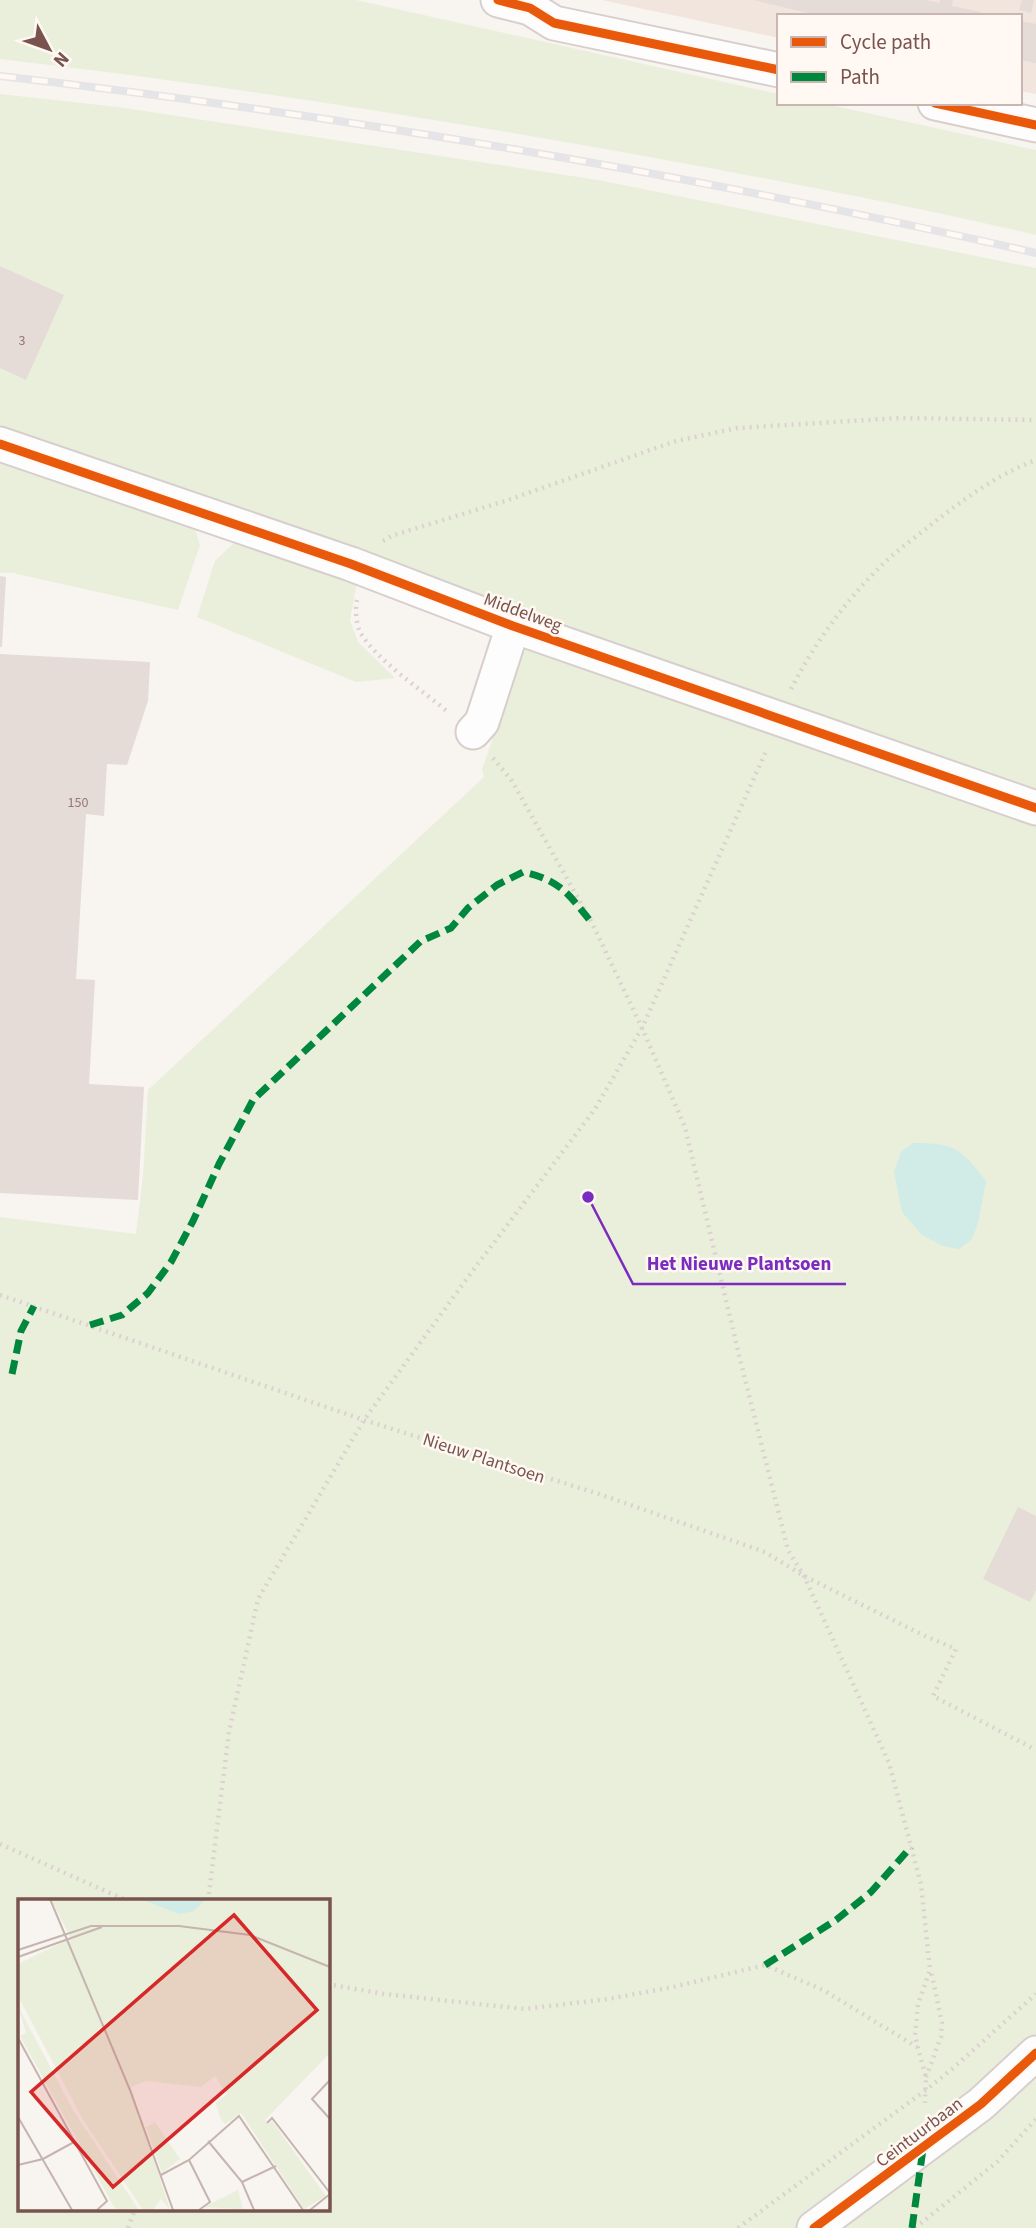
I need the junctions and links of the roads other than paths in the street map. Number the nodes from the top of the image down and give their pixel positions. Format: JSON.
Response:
{"nodes":[{"id":1,"x":498,"y":0,"type":"edge"},
{"id":2,"x":777,"y":70,"type":"edge"},
{"id":3,"x":944,"y":105,"type":"edge"},
{"id":4,"x":1036,"y":125,"type":"edge"},
{"id":5,"x":0,"y":444,"type":"edge"},
{"id":6,"x":513,"y":626,"type":"junction"},
{"id":7,"x":473,"y":732,"type":"road end"},
{"id":8,"x":1036,"y":808,"type":"edge"},
{"id":9,"x":1036,"y":2053,"type":"edge"},
{"id":10,"x":814,"y":2228,"type":"edge"}],
"edges":[{"from":1,"to":2,"type":"street"},
{"from":3,"to":4,"type":"street"},
{"from":5,"to":6,"type":"street","name":"Middelweg"},
{"from":6,"to":7,"type":"street"},
{"from":6,"to":8,"type":"street","name":"Middelweg"},
{"from":9,"to":10,"type":"street","name":"Ceintuurbaan"}]}
